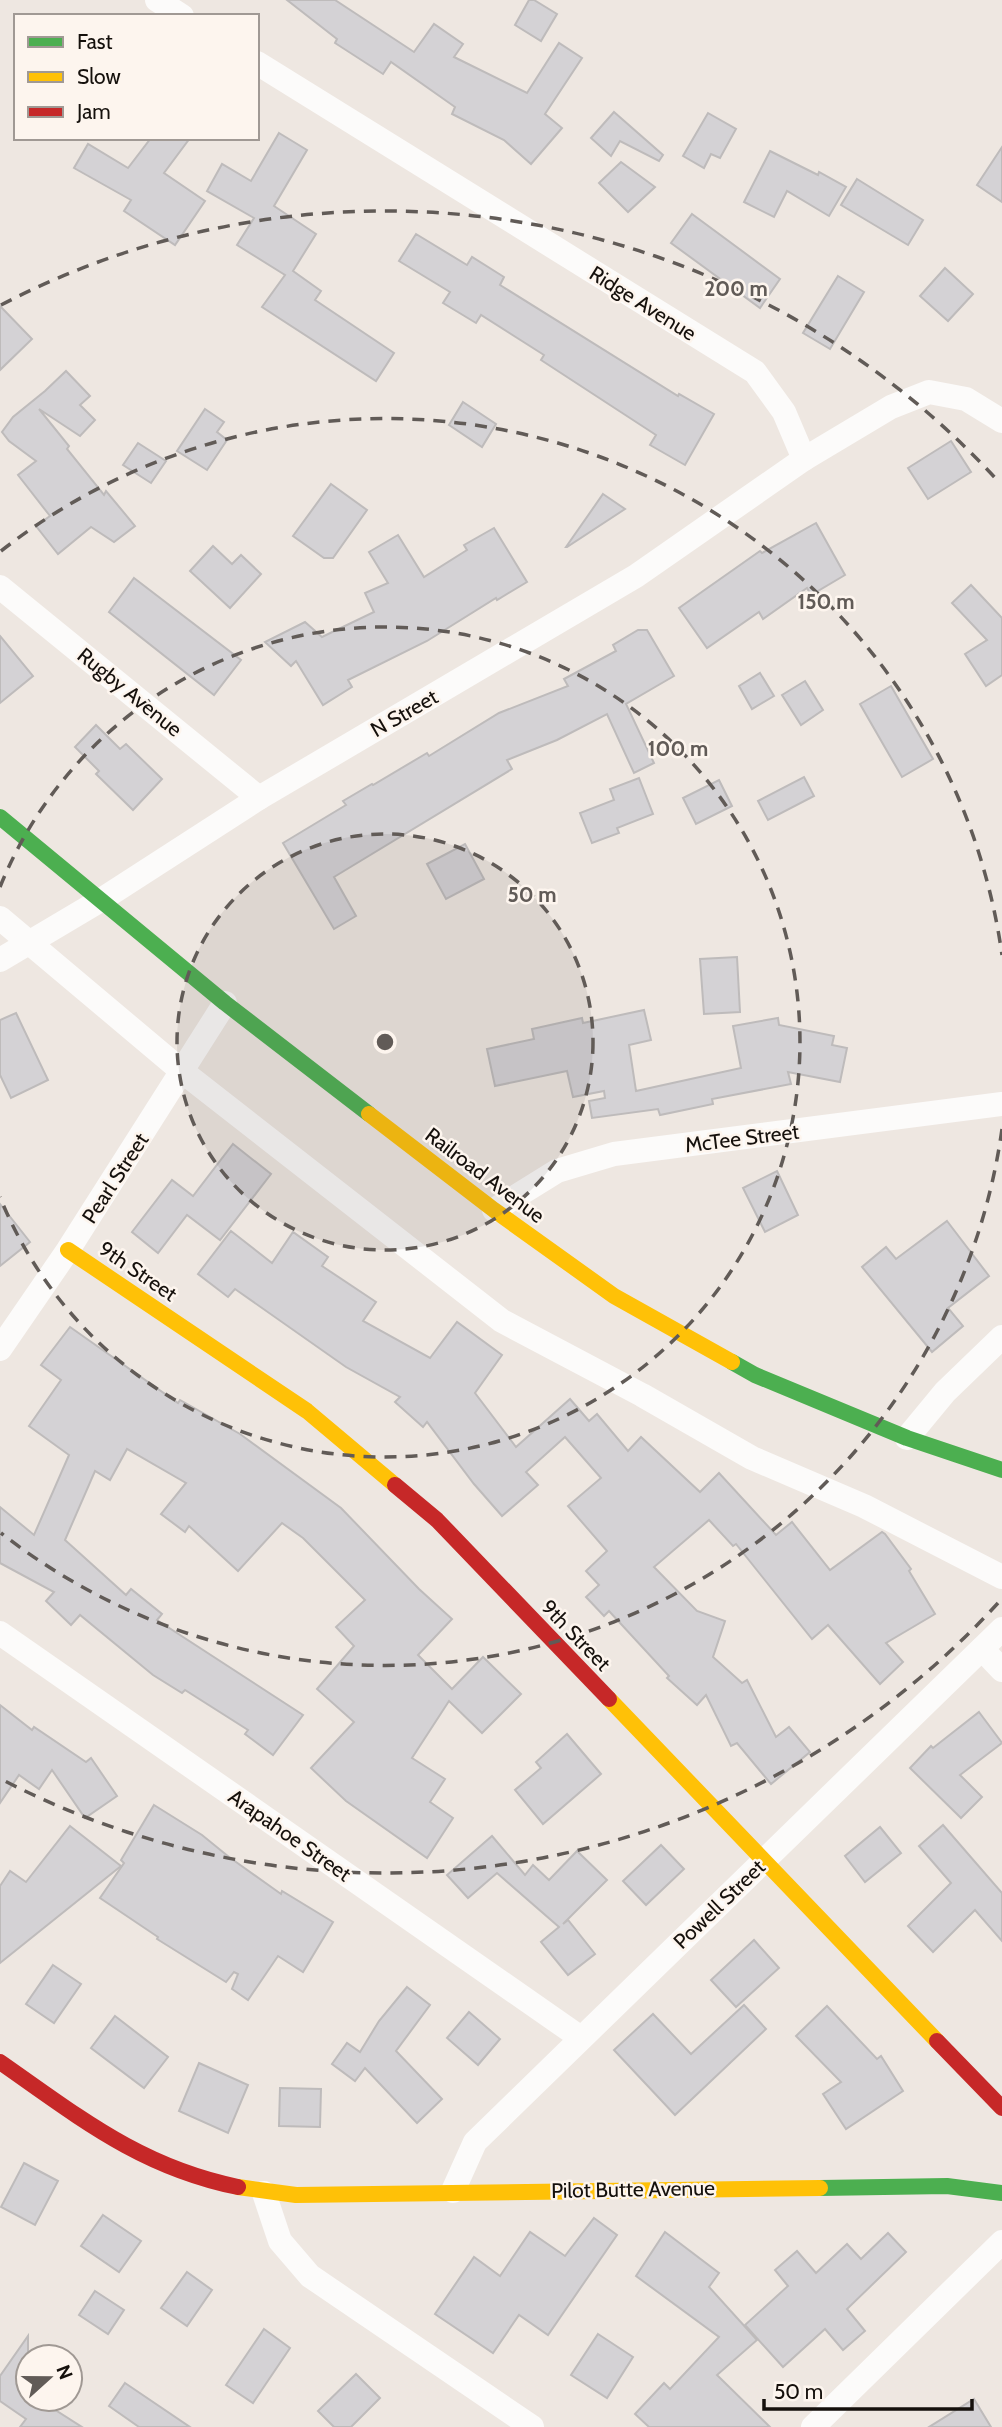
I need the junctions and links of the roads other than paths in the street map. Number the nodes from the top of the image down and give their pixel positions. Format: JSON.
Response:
{"nodes":[{"id":1,"x":157,"y":0,"type":"edge"},
{"id":2,"x":179,"y":14,"type":"edge"},
{"id":3,"x":259,"y":64,"type":"edge"},
{"id":4,"x":1002,"y":421,"type":"edge"},
{"id":5,"x":804,"y":459,"type":"junction"},
{"id":6,"x":0,"y":587,"type":"edge"},
{"id":7,"x":259,"y":798,"type":"junction"},
{"id":8,"x":0,"y":817,"type":"edge"},
{"id":9,"x":101,"y":900,"type":"junction"},
{"id":10,"x":0,"y":918,"type":"edge"},
{"id":11,"x":30,"y":942,"type":"junction"},
{"id":12,"x":0,"y":960,"type":"edge"},
{"id":13,"x":225,"y":1003,"type":"junction"},
{"id":14,"x":183,"y":1072,"type":"junction"},
{"id":15,"x":1002,"y":1104,"type":"edge"},
{"id":16,"x":494,"y":1210,"type":"junction"},
{"id":17,"x":68,"y":1250,"type":"junction"},
{"id":18,"x":1002,"y":1337,"type":"edge"},
{"id":19,"x":0,"y":1349,"type":"edge"},
{"id":20,"x":907,"y":1438,"type":"junction"},
{"id":21,"x":1002,"y":1470,"type":"edge"},
{"id":22,"x":1002,"y":1577,"type":"edge"},
{"id":23,"x":1002,"y":1629,"type":"edge"},
{"id":24,"x":0,"y":1633,"type":"edge"},
{"id":25,"x":982,"y":1649,"type":"junction"},
{"id":26,"x":1002,"y":1670,"type":"edge"},
{"id":27,"x":764,"y":1860,"type":"junction"},
{"id":28,"x":581,"y":2038,"type":"junction"},
{"id":29,"x":0,"y":2062,"type":"edge"},
{"id":30,"x":1002,"y":2108,"type":"edge"},
{"id":31,"x":453,"y":2192,"type":"junction"},
{"id":32,"x":264,"y":2193,"type":"junction"},
{"id":33,"x":1002,"y":2193,"type":"edge"},
{"id":34,"x":1002,"y":2242,"type":"edge"},
{"id":35,"x":533,"y":2427,"type":"edge"},
{"id":36,"x":813,"y":2427,"type":"edge"}],
"edges":[{"from":1,"to":2,"type":"street"},
{"from":3,"to":5,"type":"street","name":"Ridge Avenue"},
{"from":4,"to":5,"type":"street"},
{"from":5,"to":7,"type":"street","name":"N Street"},
{"from":6,"to":7,"type":"street","name":"Rugby Avenue"},
{"from":7,"to":9,"type":"street","name":"N Street"},
{"from":8,"to":9,"type":"street","name":"Railroad Avenue"},
{"from":9,"to":11,"type":"street","name":"N Street"},
{"from":9,"to":13,"type":"street","name":"Railroad Avenue"},
{"from":10,"to":11,"type":"street"},
{"from":11,"to":12,"type":"street","name":"N Street"},
{"from":11,"to":14,"type":"street"},
{"from":13,"to":14,"type":"street","name":"Pearl Street"},
{"from":13,"to":16,"type":"street","name":"Railroad Avenue"},
{"from":14,"to":17,"type":"street","name":"Pearl Street"},
{"from":14,"to":22,"type":"street"},
{"from":15,"to":16,"type":"street","name":"McTee Street"},
{"from":16,"to":20,"type":"street","name":"Railroad Avenue"},
{"from":17,"to":19,"type":"street","name":"Pearl Street"},
{"from":17,"to":27,"type":"street","name":"9th Street"},
{"from":18,"to":20,"type":"street"},
{"from":20,"to":21,"type":"street","name":"Railroad Avenue"},
{"from":23,"to":25,"type":"street","name":"Powell Street"},
{"from":24,"to":28,"type":"street","name":"Arapahoe Street"},
{"from":25,"to":26,"type":"street"},
{"from":25,"to":27,"type":"street","name":"Powell Street"},
{"from":27,"to":28,"type":"street","name":"Powell Street"},
{"from":27,"to":30,"type":"street","name":"9th Street"},
{"from":28,"to":31,"type":"street","name":"Powell Street"},
{"from":29,"to":32,"type":"street","name":"Pilot Butte Avenue"},
{"from":31,"to":32,"type":"street","name":"Pilot Butte Avenue"},
{"from":31,"to":33,"type":"street","name":"Pilot Butte Avenue"},
{"from":32,"to":35,"type":"street"},
{"from":34,"to":36,"type":"street"}]}
